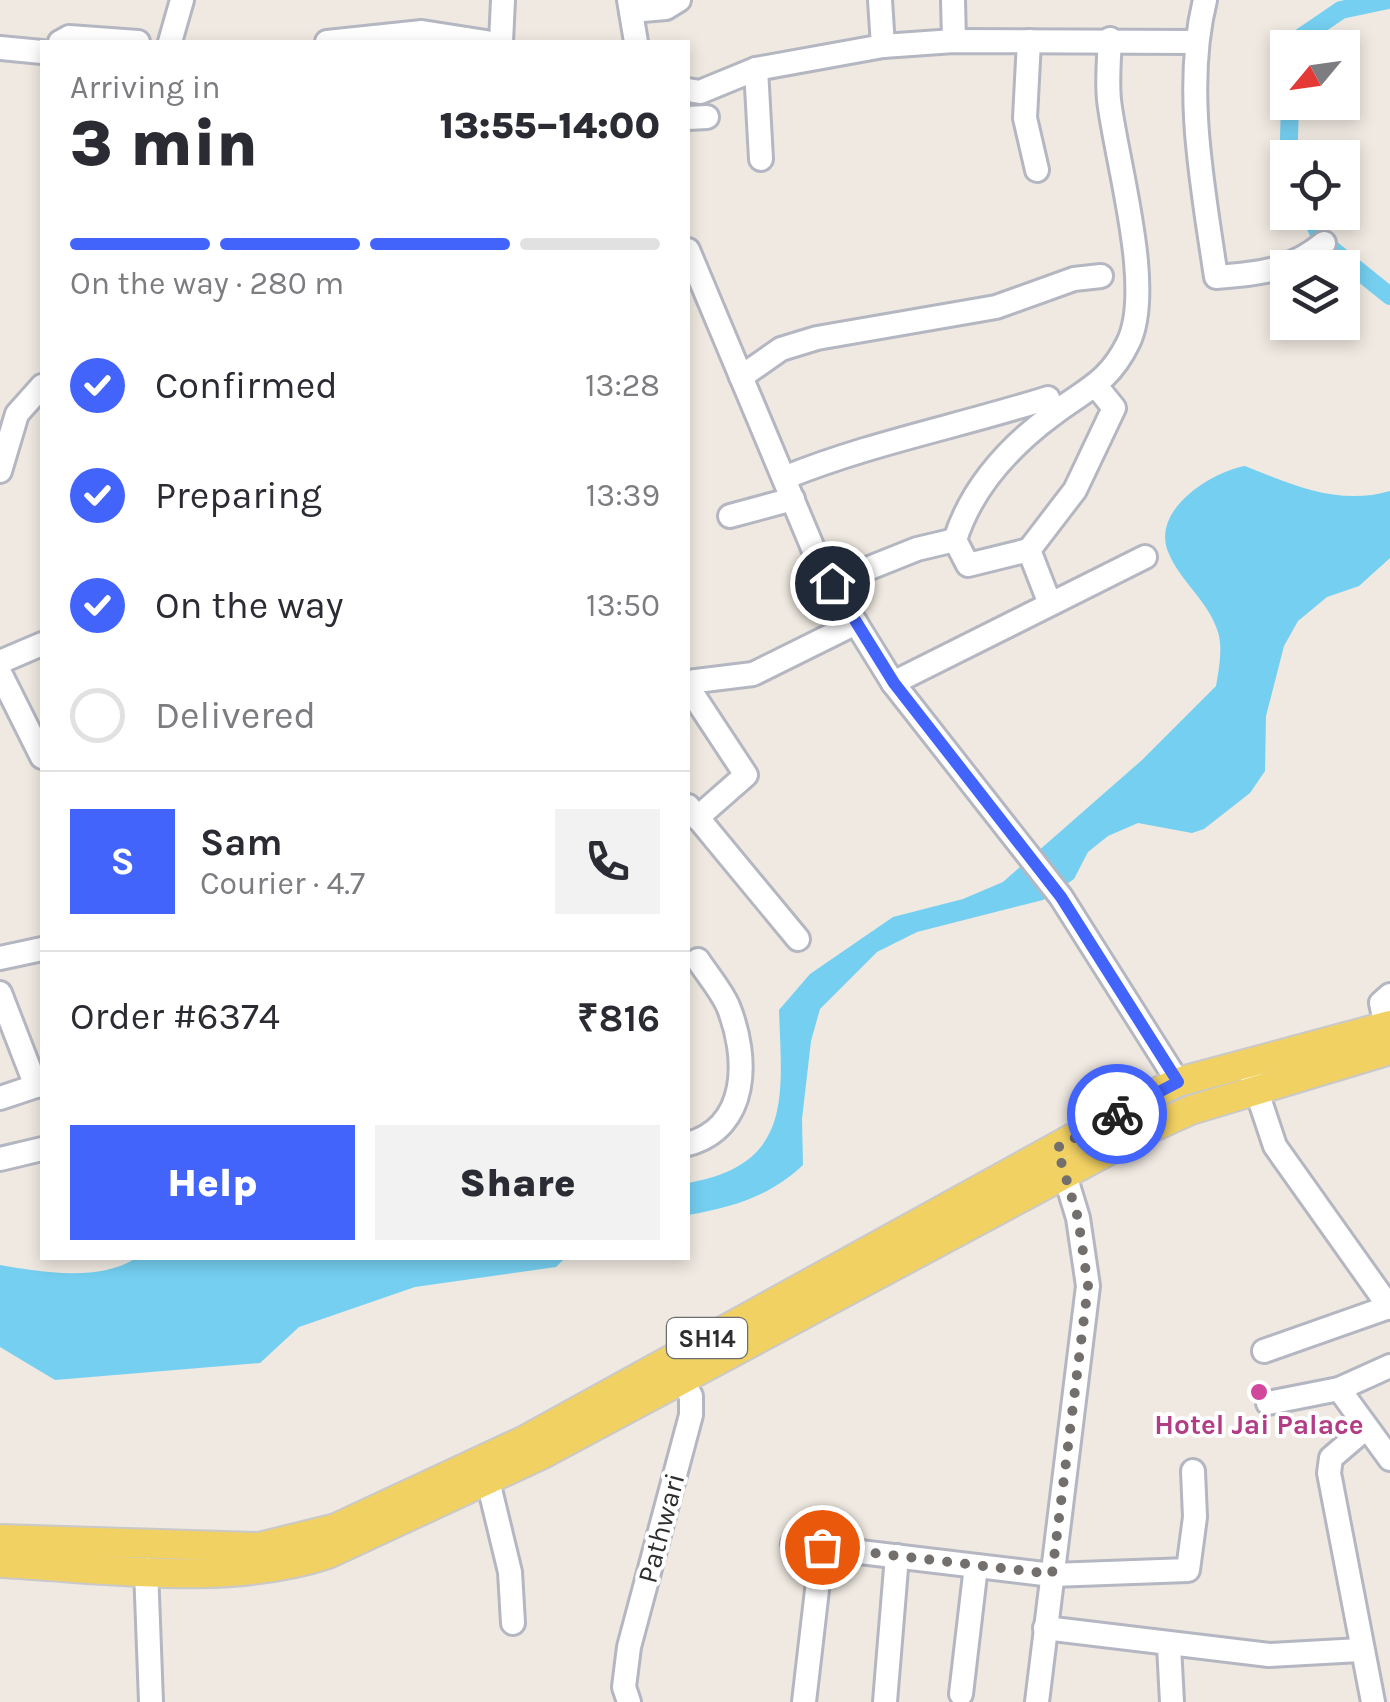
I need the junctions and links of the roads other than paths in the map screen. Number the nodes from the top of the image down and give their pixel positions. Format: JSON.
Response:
{"nodes":[{"id":1,"x":182,"y":0,"type":"edge"},
{"id":2,"x":504,"y":0,"type":"edge"},
{"id":3,"x":679,"y":0,"type":"edge"},
{"id":4,"x":880,"y":0,"type":"edge"},
{"id":5,"x":953,"y":0,"type":"edge"},
{"id":6,"x":1205,"y":0,"type":"edge"},
{"id":7,"x":630,"y":6,"type":"edge"},
{"id":8,"x":1110,"y":39,"type":"junction"},
{"id":9,"x":64,"y":40,"type":"edge"},
{"id":10,"x":110,"y":40,"type":"edge"},
{"id":11,"x":171,"y":40,"type":"edge"},
{"id":12,"x":346,"y":40,"type":"edge"},
{"id":13,"x":473,"y":40,"type":"edge"},
{"id":14,"x":502,"y":40,"type":"edge"},
{"id":15,"x":636,"y":40,"type":"edge"},
{"id":16,"x":954,"y":40,"type":"junction"},
{"id":17,"x":1029,"y":41,"type":"junction"},
{"id":18,"x":1195,"y":42,"type":"junction"},
{"id":19,"x":883,"y":46,"type":"junction"},
{"id":20,"x":0,"y":48,"type":"edge"},
{"id":21,"x":40,"y":51,"type":"edge"},
{"id":22,"x":756,"y":69,"type":"junction"},
{"id":23,"x":690,"y":90,"type":"edge"},
{"id":24,"x":762,"y":159,"type":"dead end"},
{"id":25,"x":1036,"y":170,"type":"dead end"},
{"id":26,"x":1324,"y":243,"type":"dead end"},
{"id":27,"x":690,"y":255,"type":"edge"},
{"id":28,"x":1101,"y":276,"type":"dead end"},
{"id":29,"x":741,"y":377,"type":"junction"},
{"id":30,"x":1097,"y":387,"type":"junction"},
{"id":31,"x":40,"y":388,"type":"edge"},
{"id":32,"x":1054,"y":413,"type":"junction"},
{"id":33,"x":0,"y":471,"type":"edge"},
{"id":34,"x":788,"y":488,"type":"junction"},
{"id":35,"x":730,"y":516,"type":"dead end"},
{"id":36,"x":955,"y":540,"type":"junction"},
{"id":37,"x":1028,"y":550,"type":"junction"},
{"id":38,"x":1145,"y":557,"type":"dead end"},
{"id":39,"x":832,"y":583,"type":"junction"},
{"id":40,"x":1050,"y":604,"type":"junction"},
{"id":41,"x":856,"y":623,"type":"junction"},
{"id":42,"x":40,"y":645,"type":"edge"},
{"id":43,"x":0,"y":662,"type":"edge"},
{"id":44,"x":0,"y":673,"type":"edge"},
{"id":45,"x":894,"y":683,"type":"junction"},
{"id":46,"x":690,"y":685,"type":"edge"},
{"id":47,"x":690,"y":688,"type":"edge"},
{"id":48,"x":40,"y":753,"type":"edge"},
{"id":49,"x":692,"y":812,"type":"edge"},
{"id":50,"x":798,"y":939,"type":"dead end"},
{"id":51,"x":40,"y":949,"type":"edge"},
{"id":52,"x":0,"y":958,"type":"edge"},
{"id":53,"x":698,"y":960,"type":"dead end"},
{"id":54,"x":0,"y":993,"type":"edge"},
{"id":55,"x":1390,"y":995,"type":"edge"},
{"id":56,"x":1389,"y":1036,"type":"edge"},
{"id":57,"x":1212,"y":1074,"type":"junction"},
{"id":58,"x":1252,"y":1078,"type":"junction"},
{"id":59,"x":1174,"y":1084,"type":"junction"},
{"id":60,"x":39,"y":1085,"type":"edge"},
{"id":61,"x":0,"y":1098,"type":"edge"},
{"id":62,"x":1220,"y":1101,"type":"junction"},
{"id":63,"x":1183,"y":1114,"type":"junction"},
{"id":64,"x":690,"y":1143,"type":"edge"},
{"id":65,"x":1057,"y":1148,"type":"junction"},
{"id":66,"x":40,"y":1150,"type":"edge"},
{"id":67,"x":0,"y":1160,"type":"edge"},
{"id":68,"x":1066,"y":1175,"type":"junction"},
{"id":69,"x":1390,"y":1308,"type":"edge"},
{"id":70,"x":1264,"y":1351,"type":"dead end"},
{"id":71,"x":1390,"y":1366,"type":"edge"},
{"id":72,"x":675,"y":1369,"type":"junction"},
{"id":73,"x":1339,"y":1389,"type":"junction"},
{"id":74,"x":1268,"y":1403,"type":"dead end"},
{"id":75,"x":1366,"y":1428,"type":"junction"},
{"id":76,"x":1390,"y":1459,"type":"edge"},
{"id":77,"x":1193,"y":1471,"type":"dead end"},
{"id":78,"x":488,"y":1481,"type":"junction"},
{"id":79,"x":0,"y":1539,"type":"edge"},
{"id":80,"x":794,"y":1544,"type":"dead end"},
{"id":81,"x":822,"y":1547,"type":"junction"},
{"id":82,"x":896,"y":1556,"type":"junction"},
{"id":83,"x":0,"y":1563,"type":"edge"},
{"id":84,"x":976,"y":1566,"type":"junction"},
{"id":85,"x":146,"y":1569,"type":"junction"},
{"id":86,"x":1052,"y":1574,"type":"junction"},
{"id":87,"x":512,"y":1623,"type":"dead end"},
{"id":88,"x":1045,"y":1628,"type":"junction"},
{"id":89,"x":1169,"y":1646,"type":"junction"},
{"id":90,"x":1360,"y":1650,"type":"junction"},
{"id":91,"x":1378,"y":1685,"type":"edge"},
{"id":92,"x":961,"y":1694,"type":"dead end"},
{"id":93,"x":151,"y":1702,"type":"edge"},
{"id":94,"x":628,"y":1702,"type":"edge"},
{"id":95,"x":804,"y":1702,"type":"edge"},
{"id":96,"x":885,"y":1702,"type":"edge"},
{"id":97,"x":1036,"y":1702,"type":"edge"},
{"id":98,"x":1172,"y":1702,"type":"edge"}],
"edges":[{"from":1,"to":11,"type":"street"},
{"from":2,"to":14,"type":"street"},
{"from":3,"to":7,"type":"street"},
{"from":4,"to":19,"type":"street"},
{"from":5,"to":16,"type":"street"},
{"from":6,"to":18,"type":"street"},
{"from":7,"to":15,"type":"street"},
{"from":8,"to":17,"type":"street"},
{"from":8,"to":18,"type":"street"},
{"from":8,"to":30,"type":"street"},
{"from":9,"to":10,"type":"street"},
{"from":12,"to":13,"type":"street"},
{"from":16,"to":17,"type":"street"},
{"from":16,"to":19,"type":"street"},
{"from":17,"to":25,"type":"street"},
{"from":18,"to":26,"type":"street"},
{"from":19,"to":22,"type":"street"},
{"from":20,"to":21,"type":"street"},
{"from":22,"to":23,"type":"street"},
{"from":22,"to":24,"type":"street"},
{"from":27,"to":29,"type":"street"},
{"from":28,"to":29,"type":"street"},
{"from":29,"to":34,"type":"street"},
{"from":30,"to":32,"type":"street"},
{"from":30,"to":37,"type":"street"},
{"from":31,"to":33,"type":"street"},
{"from":32,"to":34,"type":"street"},
{"from":32,"to":36,"type":"street"},
{"from":34,"to":35,"type":"street"},
{"from":34,"to":39,"type":"street"},
{"from":36,"to":37,"type":"street"},
{"from":36,"to":39,"type":"street"},
{"from":37,"to":40,"type":"street"},
{"from":38,"to":40,"type":"street"},
{"from":39,"to":41,"type":"street"},
{"from":40,"to":45,"type":"street"},
{"from":41,"to":45,"type":"street"},
{"from":41,"to":46,"type":"street"},
{"from":42,"to":43,"type":"street"},
{"from":44,"to":48,"type":"street"},
{"from":45,"to":59,"type":"street"},
{"from":47,"to":49,"type":"street"},
{"from":49,"to":50,"type":"street"},
{"from":51,"to":52,"type":"street"},
{"from":53,"to":64,"type":"street"},
{"from":54,"to":60,"type":"street"},
{"from":55,"to":56,"type":"street"},
{"from":56,"to":58,"type":"main road","number":"SH14"},
{"from":57,"to":58,"type":"main road","number":"SH14"},
{"from":57,"to":59,"type":"main road","number":"SH14"},
{"from":57,"to":62,"type":"main road"},
{"from":58,"to":62,"type":"main road","number":"SH14"},
{"from":58,"to":69,"type":"street"},
{"from":59,"to":63,"type":"main road"},
{"from":59,"to":65,"type":"main road","number":"SH14"},
{"from":60,"to":61,"type":"street"},
{"from":62,"to":63,"type":"main road","number":"SH14"},
{"from":63,"to":68,"type":"main road","number":"SH14"},
{"from":65,"to":68,"type":"street"},
{"from":65,"to":72,"type":"main road","number":"SH14"},
{"from":66,"to":67,"type":"street"},
{"from":68,"to":72,"type":"main road","number":"SH14"},
{"from":68,"to":86,"type":"street"},
{"from":69,"to":70,"type":"street"},
{"from":71,"to":73,"type":"street"},
{"from":72,"to":78,"type":"main road","number":"SH14"},
{"from":72,"to":79,"type":"main road","number":"SH14"},
{"from":72,"to":94,"type":"street","name":"Pathwari"},
{"from":73,"to":74,"type":"street"},
{"from":73,"to":75,"type":"street"},
{"from":75,"to":76,"type":"street"},
{"from":75,"to":90,"type":"street"},
{"from":77,"to":86,"type":"street"},
{"from":78,"to":85,"type":"main road","number":"SH14"},
{"from":78,"to":87,"type":"street"},
{"from":80,"to":81,"type":"street"},
{"from":81,"to":82,"type":"street"},
{"from":81,"to":95,"type":"street"},
{"from":82,"to":84,"type":"street"},
{"from":82,"to":96,"type":"street"},
{"from":83,"to":85,"type":"main road","number":"SH14"},
{"from":84,"to":86,"type":"street"},
{"from":84,"to":92,"type":"street"},
{"from":85,"to":93,"type":"street"},
{"from":86,"to":88,"type":"street"},
{"from":88,"to":89,"type":"street"},
{"from":88,"to":97,"type":"street"},
{"from":89,"to":90,"type":"street"},
{"from":89,"to":98,"type":"street"},
{"from":90,"to":91,"type":"street"}]}
